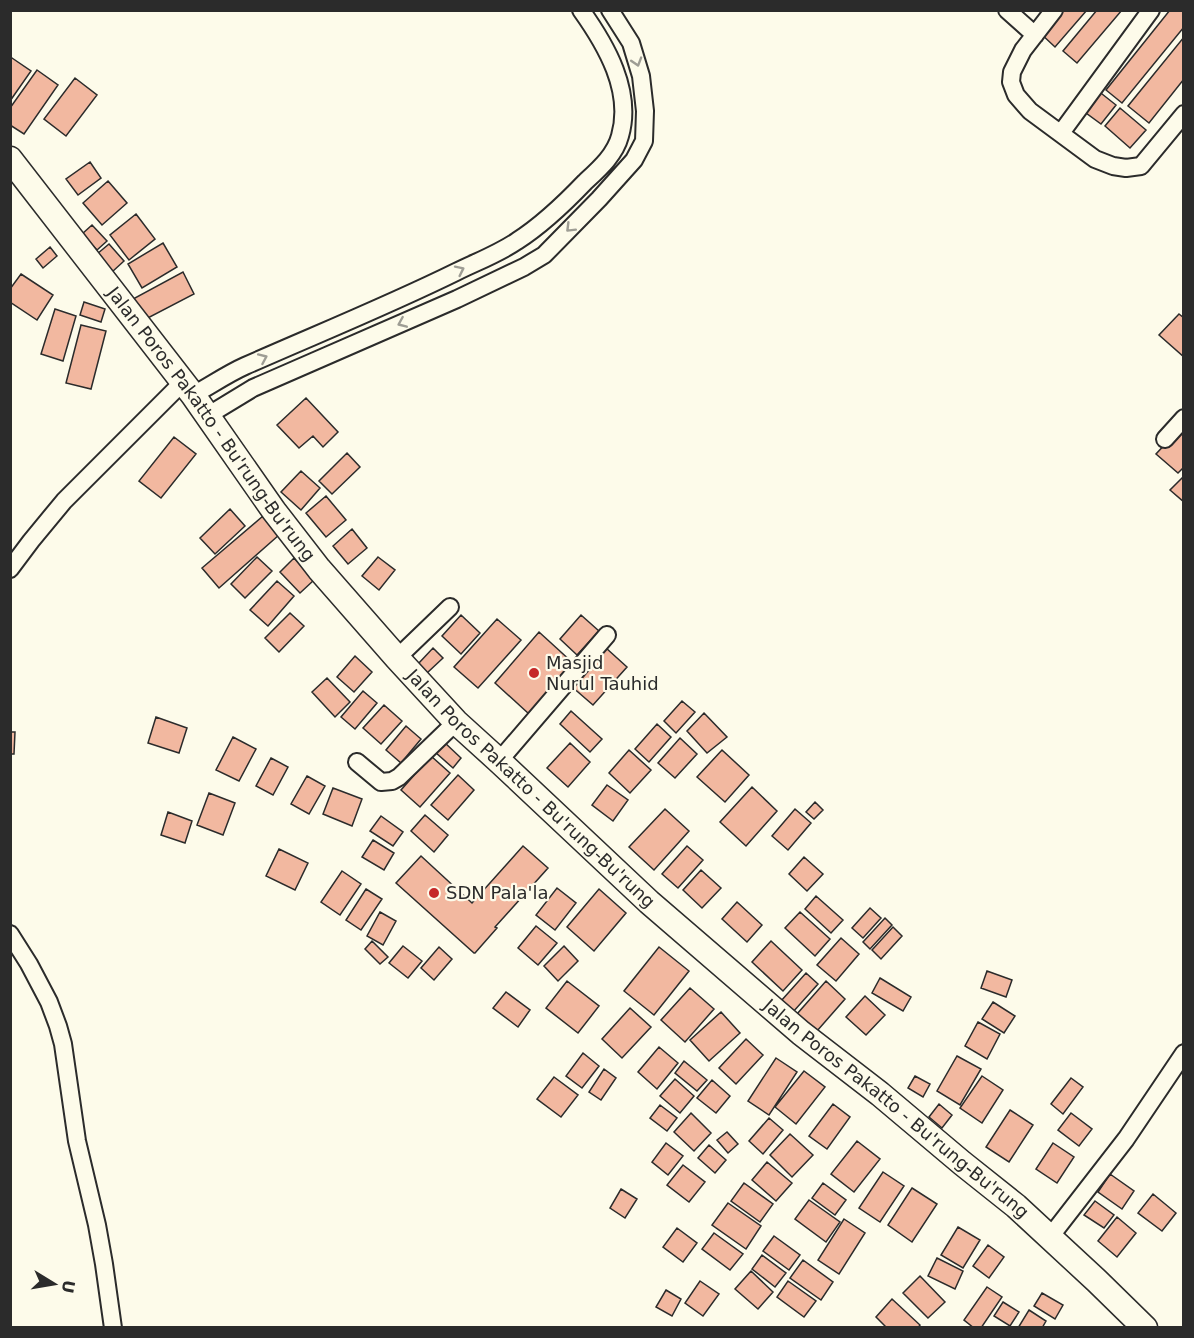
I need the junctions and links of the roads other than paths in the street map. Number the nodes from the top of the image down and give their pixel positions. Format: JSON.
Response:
{"nodes":[{"id":1,"x":580,"y":10,"type":"edge"},
{"id":2,"x":610,"y":10,"type":"edge"},
{"id":3,"x":1007,"y":10,"type":"edge"},
{"id":4,"x":1054,"y":10,"type":"edge"},
{"id":5,"x":1151,"y":10,"type":"edge"},
{"id":6,"x":1035,"y":35,"type":"junction"},
{"id":7,"x":1184,"y":114,"type":"edge"},
{"id":8,"x":1061,"y":133,"type":"junction"},
{"id":9,"x":620,"y":135,"type":"junction"},
{"id":10,"x":644,"y":141,"type":"junction"},
{"id":11,"x":10,"y":159,"type":"edge"},
{"id":12,"x":319,"y":334,"type":"junction"},
{"id":13,"x":329,"y":354,"type":"junction"},
{"id":14,"x":241,"y":368,"type":"junction"},
{"id":15,"x":188,"y":388,"type":"junction"},
{"id":16,"x":253,"y":388,"type":"junction"},
{"id":17,"x":207,"y":416,"type":"junction"},
{"id":18,"x":1184,"y":418,"type":"edge"},
{"id":19,"x":1165,"y":439,"type":"dead end"},
{"id":20,"x":10,"y":569,"type":"edge"},
{"id":21,"x":450,"y":607,"type":"dead end"},
{"id":22,"x":607,"y":635,"type":"dead end"},
{"id":23,"x":397,"y":658,"type":"junction"},
{"id":24,"x":456,"y":722,"type":"junction"},
{"id":25,"x":499,"y":760,"type":"junction"},
{"id":26,"x":357,"y":762,"type":"dead end"},
{"id":27,"x":10,"y":934,"type":"edge"},
{"id":28,"x":1184,"y":1053,"type":"edge"},
{"id":29,"x":1050,"y":1237,"type":"junction"},
{"id":30,"x":112,"y":1328,"type":"edge"},
{"id":31,"x":1145,"y":1328,"type":"edge"}],
"edges":[{"from":1,"to":9,"type":"street"},
{"from":2,"to":10,"type":"street","one_way":true},
{"from":3,"to":6,"type":"street"},
{"from":4,"to":6,"type":"street"},
{"from":5,"to":8,"type":"street"},
{"from":6,"to":8,"type":"street"},
{"from":7,"to":8,"type":"street"},
{"from":9,"to":10,"type":"street"},
{"from":12,"to":9,"type":"street","one_way":true},
{"from":10,"to":13,"type":"street","one_way":true},
{"from":11,"to":15,"type":"main road","name":"Jalan Poros Pakatto - Bu'rung-Bu'rung"},
{"from":12,"to":13,"type":"street"},
{"from":14,"to":12,"type":"street","one_way":true},
{"from":13,"to":16,"type":"street"},
{"from":14,"to":15,"type":"street"},
{"from":14,"to":16,"type":"street"},
{"from":15,"to":17,"type":"main road","name":"Jalan Poros Pakatto - Bu'rung-Bu'rung"},
{"from":15,"to":20,"type":"street"},
{"from":16,"to":17,"type":"street"},
{"from":17,"to":23,"type":"main road","name":"Jalan Poros Pakatto - Bu'rung-Bu'rung"},
{"from":18,"to":19,"type":"street"},
{"from":21,"to":23,"type":"street"},
{"from":22,"to":25,"type":"street"},
{"from":23,"to":24,"type":"main road","name":"Jalan Poros Pakatto - Bu'rung-Bu'rung"},
{"from":24,"to":25,"type":"main road","name":"Jalan Poros Pakatto - Bu'rung-Bu'rung"},
{"from":24,"to":26,"type":"street"},
{"from":25,"to":29,"type":"main road","name":"Jalan Poros Pakatto - Bu'rung-Bu'rung"},
{"from":27,"to":30,"type":"street"},
{"from":28,"to":29,"type":"street"},
{"from":29,"to":31,"type":"main road","name":"Jalan Poros Pakatto - Bu'rung-Bu'rung"}]}
